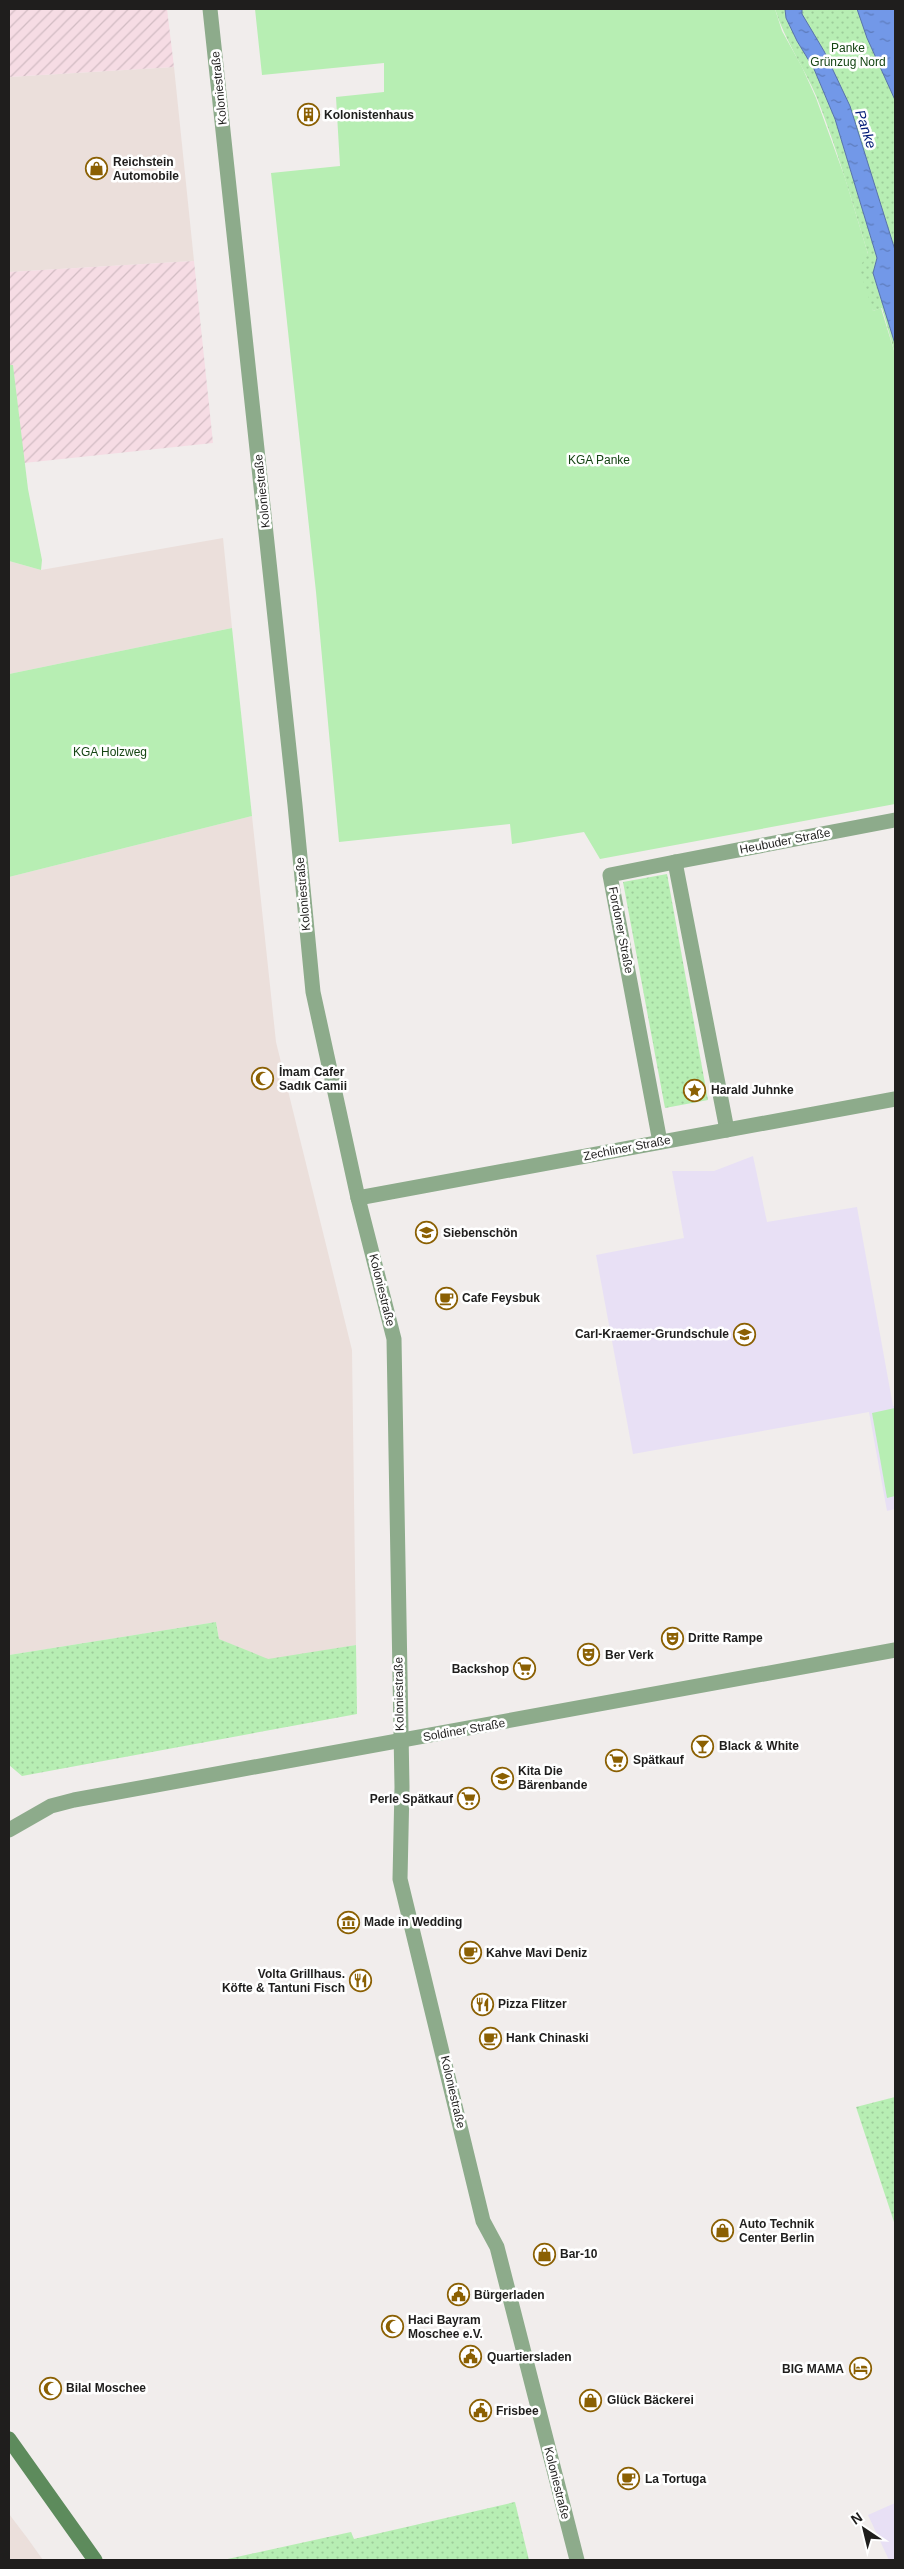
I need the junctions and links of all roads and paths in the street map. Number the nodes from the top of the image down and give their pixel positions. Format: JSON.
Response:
{"nodes":[{"id":1,"x":210,"y":9,"type":"edge"},
{"id":2,"x":895,"y":820,"type":"edge"},
{"id":3,"x":676,"y":862,"type":"junction"},
{"id":4,"x":895,"y":1099,"type":"edge"},
{"id":5,"x":728,"y":1130,"type":"junction"},
{"id":6,"x":660,"y":1142,"type":"junction"},
{"id":7,"x":358,"y":1198,"type":"junction"},
{"id":8,"x":895,"y":1650,"type":"edge"},
{"id":9,"x":399,"y":1742,"type":"junction"},
{"id":10,"x":9,"y":1830,"type":"edge"},
{"id":11,"x":9,"y":2439,"type":"edge"},
{"id":12,"x":95,"y":2560,"type":"edge"},
{"id":13,"x":577,"y":2560,"type":"edge"}],
"edges":[{"from":1,"to":7,"type":"street","name":"Koloniestraße"},
{"from":2,"to":3,"type":"street","name":"Heubuder Straße"},
{"from":3,"to":5,"type":"street"},
{"from":3,"to":6,"type":"street","name":"Fordoner Straße"},
{"from":4,"to":5,"type":"street","name":"Zechliner Straße"},
{"from":5,"to":6,"type":"street","name":"Zechliner Straße"},
{"from":6,"to":7,"type":"street","name":"Zechliner Straße"},
{"from":7,"to":9,"type":"street","name":"Koloniestraße"},
{"from":8,"to":9,"type":"street","name":"Soldiner Straße"},
{"from":9,"to":10,"type":"street","name":"Soldiner Straße"},
{"from":9,"to":13,"type":"street","name":"Koloniestraße"},
{"from":11,"to":12,"type":"main road"}]}
